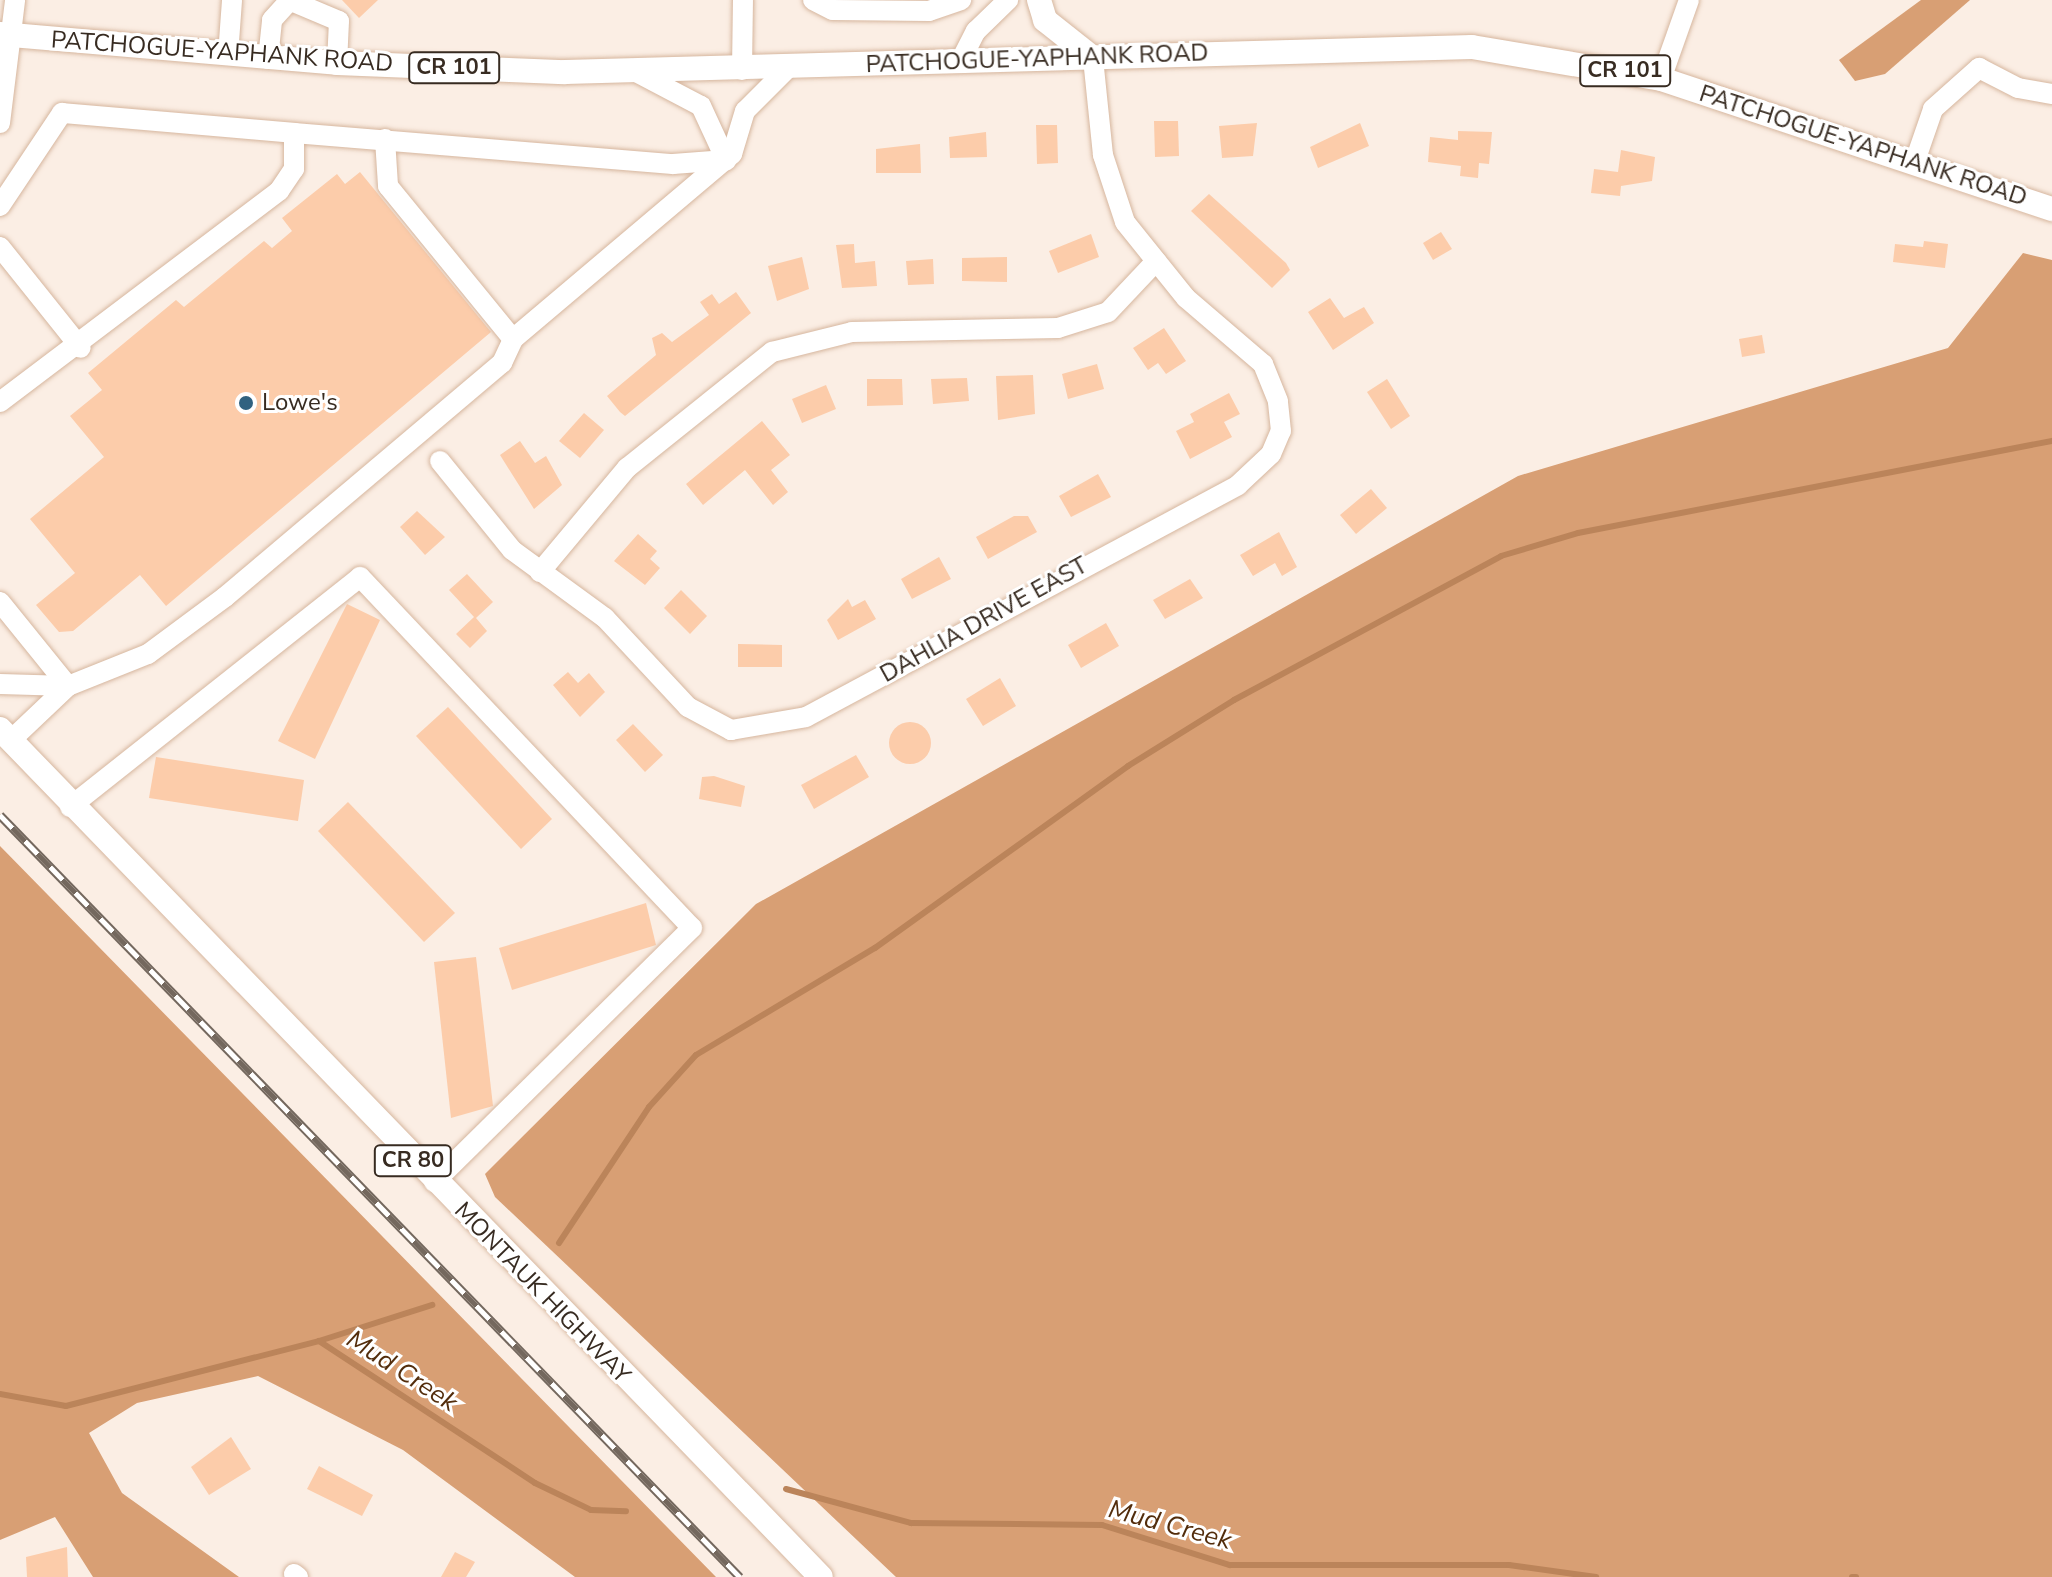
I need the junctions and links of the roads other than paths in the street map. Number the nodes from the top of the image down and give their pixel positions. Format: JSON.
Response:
{"nodes":[{"id":1,"x":15,"y":0,"type":"edge"},
{"id":2,"x":232,"y":0,"type":"edge"},
{"id":3,"x":290,"y":0,"type":"edge"},
{"id":4,"x":743,"y":0,"type":"edge"},
{"id":5,"x":813,"y":0,"type":"edge"},
{"id":6,"x":961,"y":0,"type":"edge"},
{"id":7,"x":1008,"y":0,"type":"edge"},
{"id":8,"x":1039,"y":0,"type":"edge"},
{"id":9,"x":1689,"y":0,"type":"edge"},
{"id":10,"x":924,"y":6,"type":"edge"},
{"id":11,"x":6,"y":34,"type":"edge"},
{"id":12,"x":228,"y":55,"type":"junction"},
{"id":13,"x":1093,"y":58,"type":"junction"},
{"id":14,"x":268,"y":59,"type":"junction"},
{"id":15,"x":960,"y":62,"type":"junction"},
{"id":16,"x":337,"y":63,"type":"junction"},
{"id":17,"x":787,"y":69,"type":"junction"},
{"id":18,"x":742,"y":70,"type":"junction"},
{"id":19,"x":636,"y":72,"type":"junction"},
{"id":20,"x":1661,"y":79,"type":"junction"},
{"id":21,"x":2052,"y":94,"type":"edge"},
{"id":22,"x":0,"y":123,"type":"edge"},
{"id":23,"x":294,"y":133,"type":"junction"},
{"id":24,"x":385,"y":139,"type":"junction"},
{"id":25,"x":726,"y":160,"type":"junction"},
{"id":26,"x":1914,"y":164,"type":"junction"},
{"id":27,"x":0,"y":206,"type":"edge"},
{"id":28,"x":2052,"y":209,"type":"edge"},
{"id":29,"x":0,"y":247,"type":"edge"},
{"id":30,"x":1156,"y":261,"type":"junction"},
{"id":31,"x":513,"y":339,"type":"junction"},
{"id":32,"x":81,"y":348,"type":"junction"},
{"id":33,"x":0,"y":402,"type":"edge"},
{"id":34,"x":440,"y":461,"type":"dead end"},
{"id":35,"x":540,"y":572,"type":"junction"},
{"id":36,"x":0,"y":602,"type":"edge"},
{"id":37,"x":0,"y":684,"type":"edge"},
{"id":38,"x":68,"y":686,"type":"junction"},
{"id":39,"x":5,"y":735,"type":"edge"},
{"id":40,"x":70,"y":807,"type":"junction"},
{"id":41,"x":434,"y":1182,"type":"junction"},
{"id":42,"x":821,"y":1577,"type":"edge"}],
"edges":[{"from":1,"to":11,"type":"street"},
{"from":2,"to":12,"type":"street"},
{"from":3,"to":14,"type":"street"},
{"from":3,"to":16,"type":"street"},
{"from":4,"to":18,"type":"street"},
{"from":5,"to":10,"type":"street"},
{"from":6,"to":10,"type":"street"},
{"from":7,"to":15,"type":"street"},
{"from":8,"to":13,"type":"main road"},
{"from":9,"to":20,"type":"street"},
{"from":11,"to":12,"type":"main road","name":"PATCHOGUE-YAPHANK ROAD","number":"CR 101"},
{"from":11,"to":22,"type":"street"},
{"from":12,"to":14,"type":"main road","name":"PATCHOGUE-YAPHANK ROAD","number":"CR 101"},
{"from":13,"to":15,"type":"main road","name":"PATCHOGUE-YAPHANK ROAD","number":"CR 101"},
{"from":13,"to":20,"type":"main road","name":"PATCHOGUE-YAPHANK ROAD","number":"CR 101"},
{"from":13,"to":30,"type":"street","name":"DAHLIA DRIVE EAST"},
{"from":14,"to":16,"type":"main road","name":"PATCHOGUE-YAPHANK ROAD","number":"CR 101"},
{"from":15,"to":17,"type":"main road","name":"PATCHOGUE-YAPHANK ROAD","number":"CR 101"},
{"from":16,"to":19,"type":"main road","name":"PATCHOGUE-YAPHANK ROAD","number":"CR 101"},
{"from":17,"to":18,"type":"main road","name":"PATCHOGUE-YAPHANK ROAD","number":"CR 101"},
{"from":17,"to":25,"type":"street"},
{"from":18,"to":19,"type":"main road","name":"PATCHOGUE-YAPHANK ROAD","number":"CR 101"},
{"from":19,"to":25,"type":"street"},
{"from":20,"to":26,"type":"main road","name":"PATCHOGUE-YAPHANK ROAD","number":"CR 101"},
{"from":21,"to":26,"type":"street"},
{"from":23,"to":24,"type":"street"},
{"from":23,"to":27,"type":"street"},
{"from":23,"to":32,"type":"street"},
{"from":24,"to":25,"type":"street"},
{"from":24,"to":31,"type":"street"},
{"from":25,"to":31,"type":"street"},
{"from":26,"to":28,"type":"main road","name":"PATCHOGUE-YAPHANK ROAD","number":"CR 101"},
{"from":29,"to":32,"type":"street"},
{"from":30,"to":35,"type":"street"},
{"from":30,"to":35,"type":"street","name":"DAHLIA DRIVE EAST"},
{"from":31,"to":38,"type":"street"},
{"from":32,"to":33,"type":"street"},
{"from":34,"to":35,"type":"street"},
{"from":36,"to":38,"type":"street"},
{"from":37,"to":38,"type":"street"},
{"from":38,"to":39,"type":"street"},
{"from":39,"to":40,"type":"main road","name":"MONTAUK HIGHWAY","number":"CR 80"},
{"from":40,"to":41,"type":"main road","name":"MONTAUK HIGHWAY","number":"CR 80"},
{"from":40,"to":41,"type":"street"},
{"from":41,"to":42,"type":"main road","name":"MONTAUK HIGHWAY","number":"CR 80"}]}
